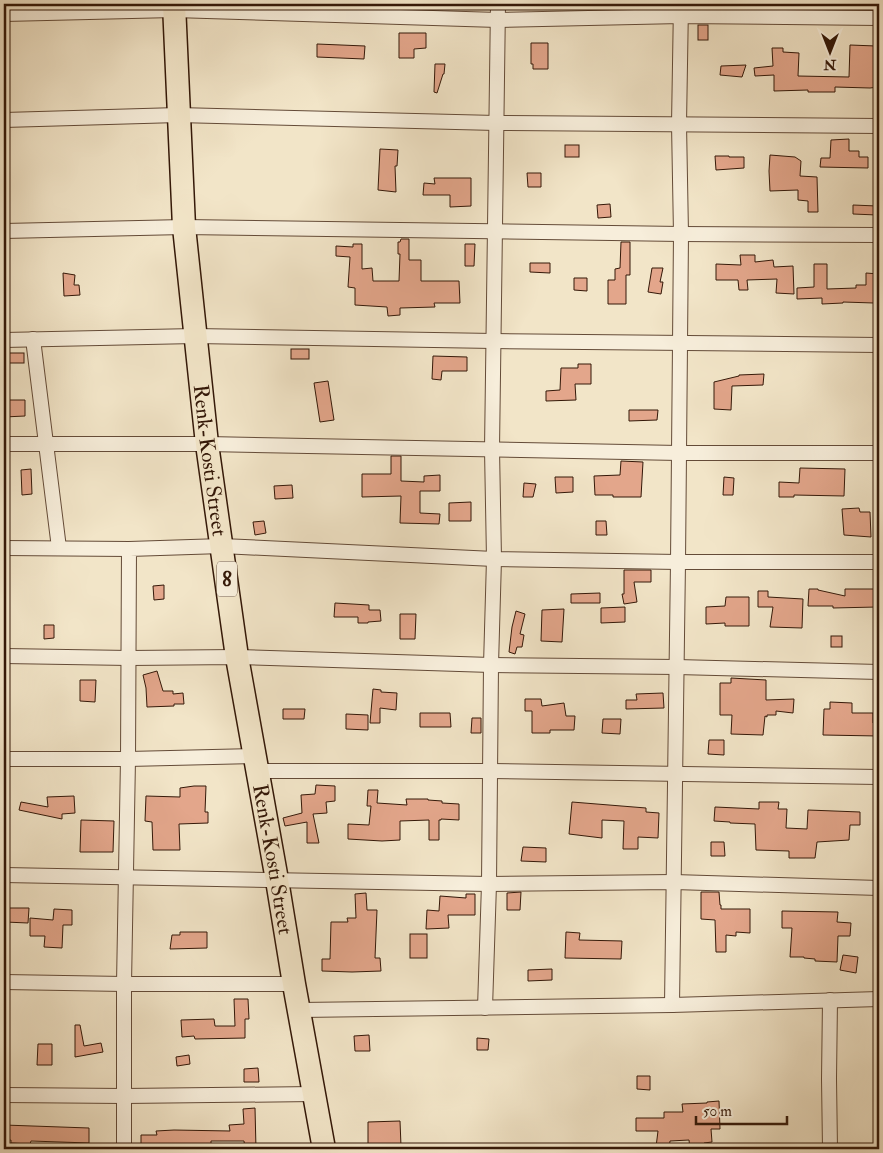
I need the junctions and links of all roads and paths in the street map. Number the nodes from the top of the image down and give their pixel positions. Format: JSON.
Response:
{"nodes":[{"id":1,"x":498,"y":4,"type":"edge"},
{"id":2,"x":174,"y":7,"type":"edge"},
{"id":3,"x":681,"y":10,"type":"edge"},
{"id":4,"x":4,"y":14,"type":"edge"},
{"id":5,"x":879,"y":18,"type":"edge"},
{"id":6,"x":498,"y":20,"type":"junction"},
{"id":7,"x":178,"y":115,"type":"junction"},
{"id":8,"x":4,"y":120,"type":"edge"},
{"id":9,"x":496,"y":123,"type":"junction"},
{"id":10,"x":679,"y":124,"type":"junction"},
{"id":11,"x":879,"y":126,"type":"edge"},
{"id":12,"x":184,"y":227,"type":"junction"},
{"id":13,"x":4,"y":231,"type":"edge"},
{"id":14,"x":494,"y":231,"type":"junction"},
{"id":15,"x":681,"y":234,"type":"junction"},
{"id":16,"x":879,"y":235,"type":"edge"},
{"id":17,"x":195,"y":336,"type":"junction"},
{"id":18,"x":4,"y":340,"type":"edge"},
{"id":19,"x":33,"y":340,"type":"junction"},
{"id":20,"x":494,"y":341,"type":"junction"},
{"id":21,"x":680,"y":343,"type":"junction"},
{"id":22,"x":879,"y":345,"type":"edge"},
{"id":23,"x":4,"y":444,"type":"edge"},
{"id":24,"x":46,"y":444,"type":"junction"},
{"id":25,"x":207,"y":444,"type":"junction"},
{"id":26,"x":492,"y":449,"type":"junction"},
{"id":27,"x":679,"y":453,"type":"junction"},
{"id":28,"x":879,"y":453,"type":"edge"},
{"id":29,"x":222,"y":546,"type":"junction"},
{"id":30,"x":4,"y":548,"type":"edge"},
{"id":31,"x":59,"y":548,"type":"junction"},
{"id":32,"x":129,"y":549,"type":"junction"},
{"id":33,"x":494,"y":559,"type":"junction"},
{"id":34,"x":678,"y":562,"type":"junction"},
{"id":35,"x":879,"y":562,"type":"edge"},
{"id":36,"x":4,"y":656,"type":"edge"},
{"id":37,"x":237,"y":657,"type":"junction"},
{"id":38,"x":129,"y":658,"type":"junction"},
{"id":39,"x":491,"y":665,"type":"junction"},
{"id":40,"x":677,"y":667,"type":"junction"},
{"id":41,"x":879,"y":672,"type":"edge"},
{"id":42,"x":4,"y":759,"type":"edge"},
{"id":43,"x":128,"y":760,"type":"junction"},
{"id":44,"x":256,"y":764,"type":"junction"},
{"id":45,"x":491,"y":771,"type":"junction"},
{"id":46,"x":675,"y":774,"type":"junction"},
{"id":47,"x":879,"y":777,"type":"edge"},
{"id":48,"x":4,"y":875,"type":"edge"},
{"id":49,"x":126,"y":878,"type":"junction"},
{"id":50,"x":278,"y":880,"type":"junction"},
{"id":51,"x":674,"y":882,"type":"junction"},
{"id":52,"x":489,"y":884,"type":"junction"},
{"id":53,"x":879,"y":888,"type":"edge"},
{"id":54,"x":4,"y":982,"type":"edge"},
{"id":55,"x":124,"y":984,"type":"junction"},
{"id":56,"x":294,"y":984,"type":"junction"},
{"id":57,"x":879,"y":999,"type":"edge"},
{"id":58,"x":830,"y":1000,"type":"junction"},
{"id":59,"x":672,"y":1005,"type":"junction"},
{"id":60,"x":485,"y":1008,"type":"junction"},
{"id":61,"x":300,"y":1010,"type":"junction"},
{"id":62,"x":314,"y":1094,"type":"junction"},
{"id":63,"x":4,"y":1095,"type":"edge"},
{"id":64,"x":124,"y":1096,"type":"junction"},
{"id":65,"x":124,"y":1149,"type":"edge"},
{"id":66,"x":324,"y":1149,"type":"edge"},
{"id":67,"x":830,"y":1149,"type":"edge"}],
"edges":[{"from":1,"to":6,"type":"street"},
{"from":2,"to":4,"type":"street"},
{"from":2,"to":6,"type":"street"},
{"from":2,"to":7,"type":"main road","name":"Renk-Kosti Street","number":"8"},
{"from":3,"to":5,"type":"street"},
{"from":3,"to":6,"type":"street"},
{"from":3,"to":10,"type":"street"},
{"from":6,"to":9,"type":"street"},
{"from":7,"to":8,"type":"street"},
{"from":7,"to":9,"type":"street"},
{"from":7,"to":12,"type":"main road","name":"Renk-Kosti Street","number":"8"},
{"from":9,"to":10,"type":"street"},
{"from":9,"to":14,"type":"street"},
{"from":10,"to":11,"type":"street"},
{"from":10,"to":15,"type":"street"},
{"from":12,"to":13,"type":"street"},
{"from":12,"to":14,"type":"street"},
{"from":12,"to":17,"type":"main road","name":"Renk-Kosti Street","number":"8"},
{"from":14,"to":15,"type":"street"},
{"from":14,"to":20,"type":"street"},
{"from":15,"to":16,"type":"street"},
{"from":15,"to":21,"type":"street"},
{"from":17,"to":19,"type":"street"},
{"from":17,"to":20,"type":"street"},
{"from":17,"to":25,"type":"main road","name":"Renk-Kosti Street","number":"8"},
{"from":18,"to":19,"type":"street"},
{"from":19,"to":24,"type":"street"},
{"from":20,"to":21,"type":"street"},
{"from":20,"to":26,"type":"street"},
{"from":21,"to":22,"type":"street"},
{"from":21,"to":27,"type":"street"},
{"from":23,"to":24,"type":"street"},
{"from":24,"to":25,"type":"street"},
{"from":24,"to":31,"type":"street"},
{"from":25,"to":26,"type":"street"},
{"from":25,"to":29,"type":"main road","name":"Renk-Kosti Street","number":"8"},
{"from":26,"to":27,"type":"street"},
{"from":26,"to":33,"type":"street"},
{"from":27,"to":28,"type":"street"},
{"from":27,"to":34,"type":"street"},
{"from":29,"to":32,"type":"street"},
{"from":29,"to":33,"type":"street"},
{"from":29,"to":37,"type":"main road","name":"Renk-Kosti Street","number":"8"},
{"from":30,"to":31,"type":"street"},
{"from":31,"to":32,"type":"street"},
{"from":32,"to":38,"type":"street"},
{"from":33,"to":34,"type":"street"},
{"from":33,"to":39,"type":"street"},
{"from":34,"to":35,"type":"street"},
{"from":34,"to":40,"type":"street"},
{"from":36,"to":38,"type":"street"},
{"from":37,"to":38,"type":"street"},
{"from":37,"to":39,"type":"street"},
{"from":37,"to":44,"type":"main road","name":"Renk-Kosti Street","number":"8"},
{"from":38,"to":43,"type":"street"},
{"from":39,"to":40,"type":"street"},
{"from":39,"to":45,"type":"street"},
{"from":40,"to":41,"type":"street"},
{"from":40,"to":46,"type":"street"},
{"from":42,"to":43,"type":"street"},
{"from":43,"to":44,"type":"street"},
{"from":43,"to":49,"type":"street"},
{"from":44,"to":45,"type":"street"},
{"from":44,"to":50,"type":"main road","name":"Renk-Kosti Street","number":"8"},
{"from":45,"to":46,"type":"street"},
{"from":45,"to":52,"type":"street"},
{"from":46,"to":47,"type":"street"},
{"from":46,"to":51,"type":"street"},
{"from":48,"to":49,"type":"street"},
{"from":49,"to":50,"type":"street"},
{"from":49,"to":55,"type":"street"},
{"from":50,"to":52,"type":"street"},
{"from":50,"to":56,"type":"main road","name":"Renk-Kosti Street","number":"8"},
{"from":51,"to":52,"type":"street"},
{"from":51,"to":53,"type":"street"},
{"from":51,"to":59,"type":"street"},
{"from":52,"to":60,"type":"street"},
{"from":54,"to":55,"type":"street"},
{"from":55,"to":56,"type":"street"},
{"from":55,"to":64,"type":"street"},
{"from":56,"to":61,"type":"main road","name":"Renk-Kosti Street","number":"8"},
{"from":57,"to":58,"type":"street"},
{"from":58,"to":59,"type":"street"},
{"from":58,"to":67,"type":"street"},
{"from":59,"to":60,"type":"street"},
{"from":60,"to":61,"type":"street"},
{"from":61,"to":62,"type":"main road","name":"Renk-Kosti Street","number":"8"},
{"from":62,"to":64,"type":"street"},
{"from":62,"to":66,"type":"main road","name":"Renk-Kosti Street","number":"8"},
{"from":63,"to":64,"type":"street"},
{"from":64,"to":65,"type":"street"}]}
